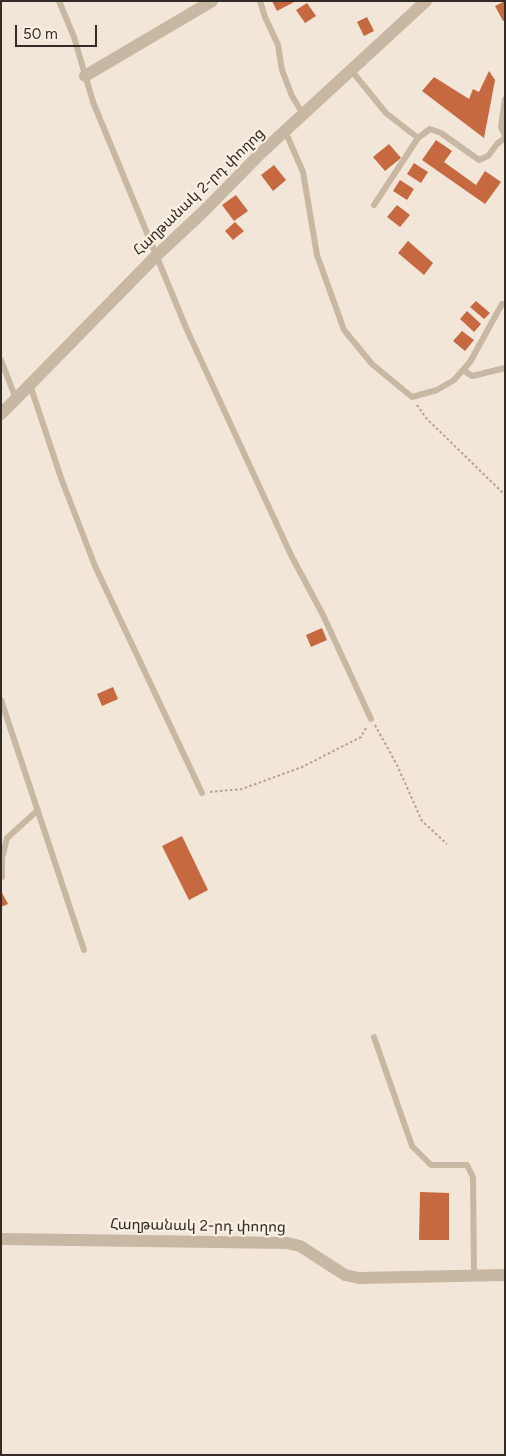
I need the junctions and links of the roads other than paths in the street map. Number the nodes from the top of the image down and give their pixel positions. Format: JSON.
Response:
{"nodes":[{"id":1,"x":60,"y":1,"type":"edge"},
{"id":2,"x":212,"y":1,"type":"edge"},
{"id":3,"x":260,"y":1,"type":"edge"},
{"id":4,"x":426,"y":1,"type":"edge"},
{"id":5,"x":351,"y":70,"type":"junction"},
{"id":6,"x":85,"y":76,"type":"junction"},
{"id":7,"x":505,"y":99,"type":"edge"},
{"id":8,"x":303,"y":114,"type":"junction"},
{"id":9,"x":285,"y":131,"type":"junction"},
{"id":10,"x":505,"y":137,"type":"edge"},
{"id":11,"x":418,"y":138,"type":"junction"},
{"id":12,"x":374,"y":205,"type":"dead end"},
{"id":13,"x":156,"y":256,"type":"junction"},
{"id":14,"x":502,"y":304,"type":"dead end"},
{"id":15,"x":1,"y":360,"type":"edge"},
{"id":16,"x":505,"y":368,"type":"edge"},
{"id":17,"x":463,"y":370,"type":"junction"},
{"id":18,"x":30,"y":386,"type":"junction"},
{"id":19,"x":16,"y":399,"type":"junction"},
{"id":20,"x":1,"y":414,"type":"edge"},
{"id":21,"x":1,"y":700,"type":"edge"},
{"id":22,"x":371,"y":719,"type":"road end"},
{"id":23,"x":202,"y":793,"type":"road end"},
{"id":24,"x":38,"y":810,"type":"junction"},
{"id":25,"x":2,"y":876,"type":"edge"},
{"id":26,"x":84,"y":950,"type":"dead end"},
{"id":27,"x":374,"y":1038,"type":"dead end"},
{"id":28,"x":1,"y":1239,"type":"edge"},
{"id":29,"x":474,"y":1275,"type":"junction"},
{"id":30,"x":505,"y":1275,"type":"edge"}],
"edges":[{"from":1,"to":6,"type":"lane"},
{"from":2,"to":6,"type":"street"},
{"from":3,"to":8,"type":"lane"},
{"from":4,"to":5,"type":"street","name":"Հաղթանակ 2-րդ փողոց"},
{"from":5,"to":8,"type":"street","name":"Հաղթանակ 2-րդ փողոց"},
{"from":5,"to":11,"type":"lane"},
{"from":6,"to":13,"type":"lane"},
{"from":7,"to":10,"type":"lane"},
{"from":8,"to":9,"type":"street","name":"Հաղթանակ 2-րդ փողոց"},
{"from":9,"to":13,"type":"street","name":"Հաղթանակ 2-րդ փողոց"},
{"from":9,"to":17,"type":"lane"},
{"from":10,"to":11,"type":"lane"},
{"from":11,"to":12,"type":"lane"},
{"from":13,"to":18,"type":"street","name":"Հաղթանակ 2-րդ փողոց"},
{"from":13,"to":22,"type":"lane"},
{"from":14,"to":17,"type":"lane"},
{"from":15,"to":19,"type":"lane"},
{"from":16,"to":17,"type":"lane"},
{"from":18,"to":19,"type":"street","name":"Հաղթանակ 2-րդ փողոց"},
{"from":18,"to":23,"type":"lane"},
{"from":19,"to":20,"type":"street","name":"Հաղթանակ 2-րդ փողոց"},
{"from":21,"to":24,"type":"lane"},
{"from":24,"to":25,"type":"lane"},
{"from":24,"to":26,"type":"lane"},
{"from":27,"to":29,"type":"lane"},
{"from":28,"to":29,"type":"street","name":"Հաղթանակ 2-րդ փողոց"},
{"from":29,"to":30,"type":"street","name":"Հաղթանակ 2-րդ փողոց"}]}
